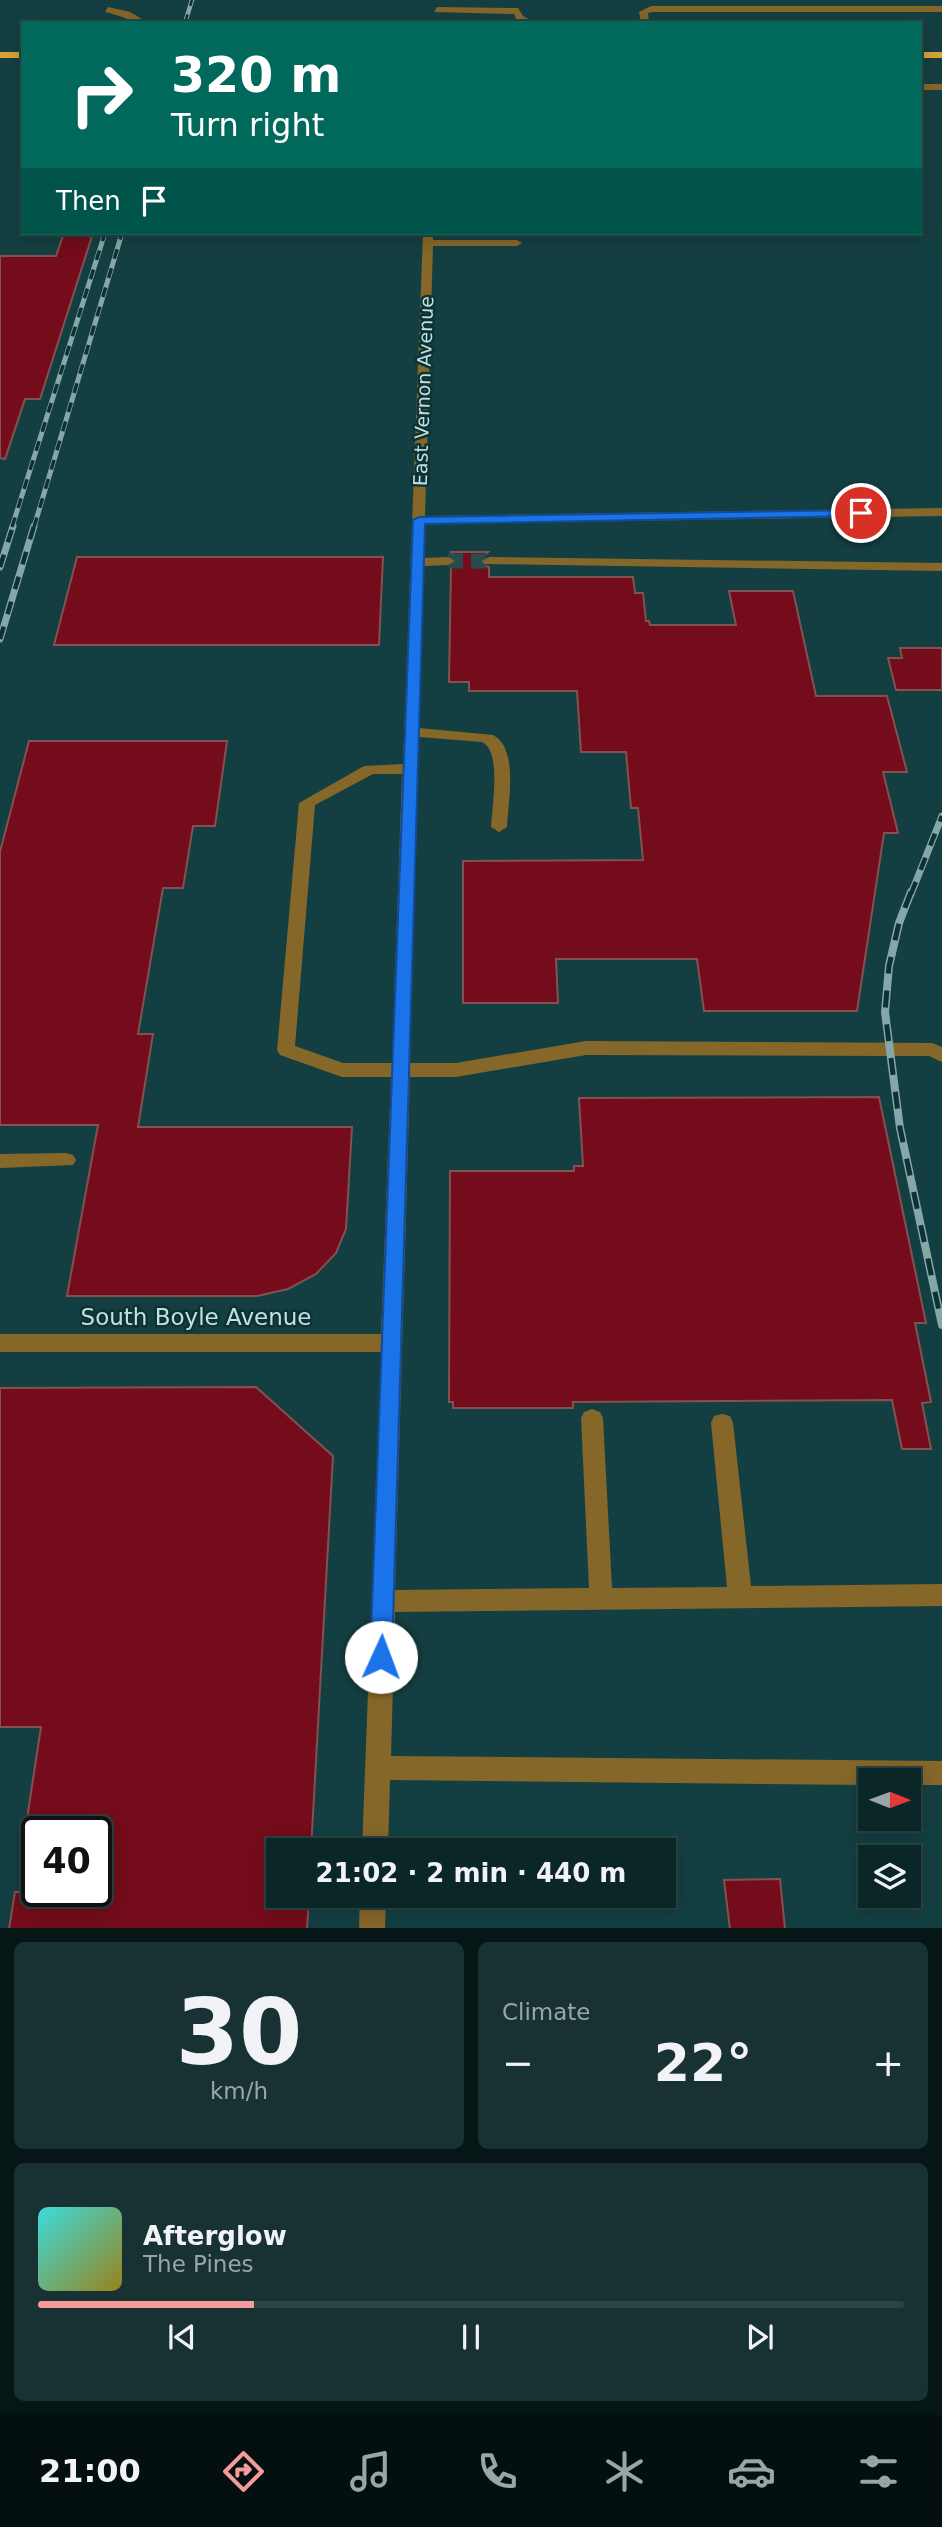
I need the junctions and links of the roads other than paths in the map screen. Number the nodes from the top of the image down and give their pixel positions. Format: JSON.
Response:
{"nodes":[{"id":1,"x":437,"y":0,"type":"edge"},
{"id":2,"x":809,"y":5,"type":"edge"},
{"id":3,"x":855,"y":5,"type":"edge"},
{"id":4,"x":108,"y":10,"type":"dead end"},
{"id":5,"x":437,"y":10,"type":"junction"},
{"id":6,"x":470,"y":10,"type":"junction"},
{"id":7,"x":938,"y":12,"type":"edge"},
{"id":8,"x":141,"y":21,"type":"edge"},
{"id":9,"x":436,"y":21,"type":"edge"},
{"id":10,"x":470,"y":21,"type":"edge"},
{"id":11,"x":528,"y":21,"type":"edge"},
{"id":12,"x":645,"y":21,"type":"edge"},
{"id":13,"x":0,"y":55,"type":"edge"},
{"id":14,"x":21,"y":55,"type":"edge"},
{"id":15,"x":922,"y":55,"type":"edge"},
{"id":16,"x":942,"y":55,"type":"edge"},
{"id":17,"x":922,"y":65,"type":"edge"},
{"id":18,"x":942,"y":65,"type":"edge"},
{"id":19,"x":922,"y":87,"type":"edge"},
{"id":20,"x":942,"y":87,"type":"edge"},
{"id":21,"x":428,"y":238,"type":"edge"},
{"id":22,"x":517,"y":243,"type":"dead end"},
{"id":23,"x":942,"y":512,"type":"edge"},
{"id":24,"x":419,"y":520,"type":"junction"},
{"id":25,"x":448,"y":561,"type":"tunnel mouth"},
{"id":26,"x":489,"y":561,"type":"tunnel mouth"},
{"id":27,"x":417,"y":562,"type":"junction"},
{"id":28,"x":942,"y":567,"type":"edge"},
{"id":29,"x":412,"y":732,"type":"junction"},
{"id":30,"x":411,"y":769,"type":"junction"},
{"id":31,"x":499,"y":827,"type":"dead end"},
{"id":32,"x":942,"y":1055,"type":"edge"},
{"id":33,"x":401,"y":1069,"type":"junction"},
{"id":34,"x":66,"y":1160,"type":"dead end"},
{"id":35,"x":0,"y":1161,"type":"edge"},
{"id":36,"x":0,"y":1343,"type":"edge"},
{"id":37,"x":391,"y":1343,"type":"junction"},
{"id":38,"x":592,"y":1418,"type":"dead end"},
{"id":39,"x":722,"y":1423,"type":"dead end"},
{"id":40,"x":942,"y":1595,"type":"edge"},
{"id":41,"x":740,"y":1597,"type":"junction"},
{"id":42,"x":601,"y":1598,"type":"junction"},
{"id":43,"x":383,"y":1601,"type":"junction"},
{"id":44,"x":377,"y":1768,"type":"junction"},
{"id":45,"x":942,"y":1773,"type":"edge"},
{"id":46,"x":375,"y":1838,"type":"edge"},
{"id":47,"x":373,"y":1908,"type":"edge"},
{"id":48,"x":372,"y":1928,"type":"edge"}],
"edges":[{"from":1,"to":5,"type":"street"},
{"from":2,"to":3,"type":"street"},
{"from":2,"to":12,"type":"street"},
{"from":3,"to":7,"type":"street"},
{"from":4,"to":8,"type":"street"},
{"from":5,"to":6,"type":"street"},
{"from":5,"to":9,"type":"street"},
{"from":6,"to":10,"type":"street"},
{"from":6,"to":11,"type":"street"},
{"from":13,"to":14,"type":"main road"},
{"from":15,"to":16,"type":"main road"},
{"from":17,"to":18,"type":"main road"},
{"from":19,"to":20,"type":"street"},
{"from":21,"to":22,"type":"street"},
{"from":21,"to":24,"type":"street","name":"East Vernon Avenue"},
{"from":23,"to":24,"type":"street"},
{"from":24,"to":27,"type":"street","name":"East Vernon Avenue"},
{"from":25,"to":27,"type":"street"},
{"from":26,"to":28,"type":"street"},
{"from":27,"to":29,"type":"street","name":"East Vernon Avenue"},
{"from":29,"to":30,"type":"street","name":"East Vernon Avenue"},
{"from":29,"to":31,"type":"street"},
{"from":30,"to":33,"type":"street","name":"East Vernon Avenue"},
{"from":30,"to":33,"type":"street"},
{"from":32,"to":33,"type":"street"},
{"from":33,"to":37,"type":"street","name":"East Vernon Avenue"},
{"from":34,"to":35,"type":"street"},
{"from":36,"to":37,"type":"street","name":"South Boyle Avenue"},
{"from":37,"to":43,"type":"street","name":"East Vernon Avenue"},
{"from":38,"to":42,"type":"street"},
{"from":39,"to":41,"type":"street"},
{"from":40,"to":41,"type":"street"},
{"from":41,"to":42,"type":"street"},
{"from":42,"to":43,"type":"street"},
{"from":43,"to":44,"type":"street","name":"East Vernon Avenue"},
{"from":44,"to":45,"type":"street"},
{"from":44,"to":46,"type":"street","name":"East Vernon Avenue"},
{"from":47,"to":48,"type":"street"}]}
